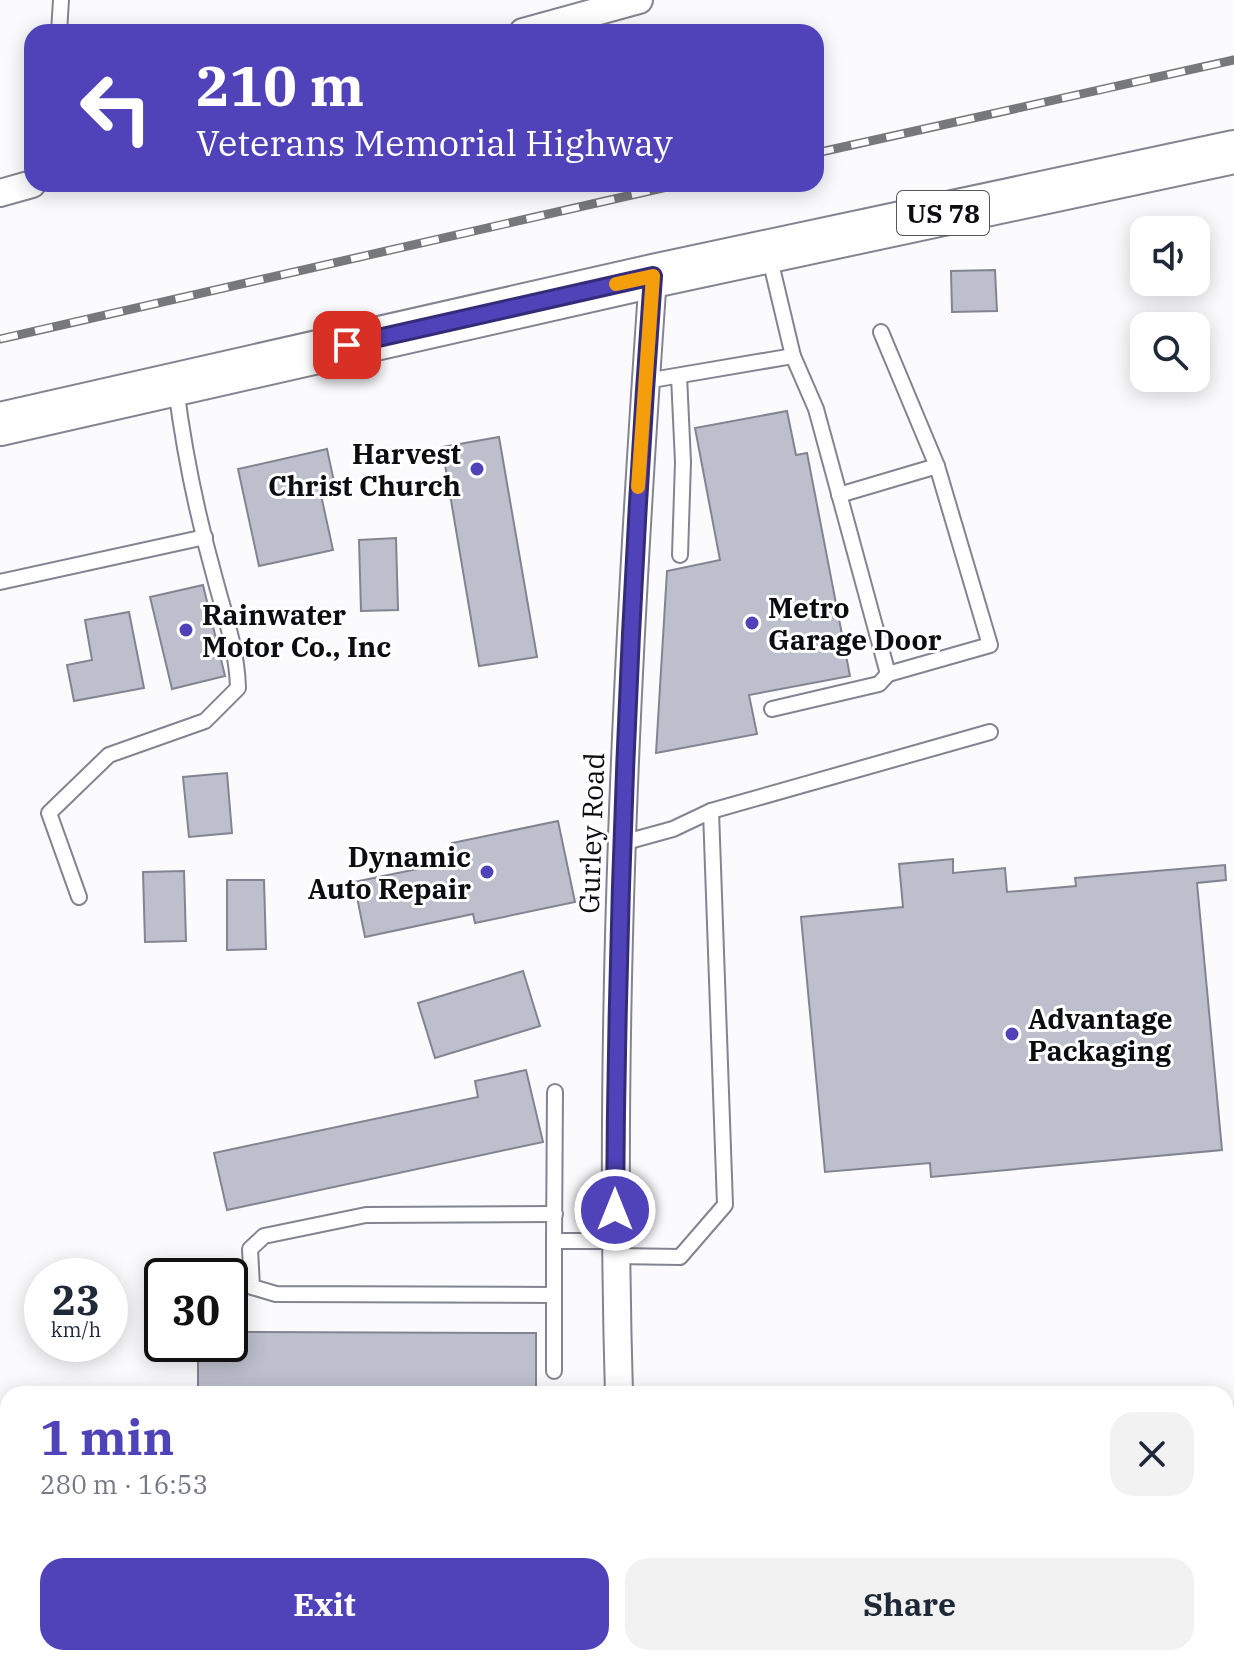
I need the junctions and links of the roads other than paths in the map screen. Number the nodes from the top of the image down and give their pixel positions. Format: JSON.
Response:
{"nodes":[{"id":1,"x":61,"y":0,"type":"edge"},
{"id":2,"x":639,"y":0,"type":"edge"},
{"id":3,"x":60,"y":24,"type":"edge"},
{"id":4,"x":552,"y":24,"type":"edge"},
{"id":5,"x":1234,"y":152,"type":"edge"},
{"id":6,"x":24,"y":186,"type":"edge"},
{"id":7,"x":0,"y":193,"type":"edge"},
{"id":8,"x":768,"y":251,"type":"junction"},
{"id":9,"x":653,"y":276,"type":"junction"},
{"id":10,"x":881,"y":332,"type":"dead end"},
{"id":11,"x":793,"y":356,"type":"junction"},
{"id":12,"x":679,"y":376,"type":"junction"},
{"id":13,"x":646,"y":381,"type":"junction"},
{"id":14,"x":176,"y":384,"type":"junction"},
{"id":15,"x":0,"y":424,"type":"edge"},
{"id":16,"x":937,"y":466,"type":"junction"},
{"id":17,"x":839,"y":495,"type":"junction"},
{"id":18,"x":205,"y":537,"type":"junction"},
{"id":19,"x":680,"y":555,"type":"dead end"},
{"id":20,"x":0,"y":582,"type":"edge"},
{"id":21,"x":888,"y":674,"type":"junction"},
{"id":22,"x":772,"y":709,"type":"dead end"},
{"id":23,"x":990,"y":732,"type":"dead end"},
{"id":24,"x":711,"y":811,"type":"junction"},
{"id":25,"x":622,"y":843,"type":"junction"},
{"id":26,"x":79,"y":897,"type":"dead end"},
{"id":27,"x":555,"y":1092,"type":"dead end"},
{"id":28,"x":555,"y":1214,"type":"junction"},
{"id":29,"x":554,"y":1241,"type":"junction"},
{"id":30,"x":615,"y":1248,"type":"junction"},
{"id":31,"x":554,"y":1295,"type":"junction"},
{"id":32,"x":554,"y":1371,"type":"dead end"},
{"id":33,"x":619,"y":1386,"type":"edge"}],
"edges":[{"from":1,"to":3,"type":"lane"},
{"from":2,"to":4,"type":"street"},
{"from":5,"to":8,"type":"main road","number":"US 78"},
{"from":6,"to":7,"type":"street"},
{"from":8,"to":9,"type":"main road","number":"US 78"},
{"from":8,"to":11,"type":"lane"},
{"from":9,"to":13,"type":"street","name":"Gurley Road"},
{"from":9,"to":14,"type":"main road","number":"US 78"},
{"from":10,"to":16,"type":"lane"},
{"from":11,"to":12,"type":"lane"},
{"from":11,"to":17,"type":"lane"},
{"from":12,"to":13,"type":"lane"},
{"from":12,"to":19,"type":"lane"},
{"from":13,"to":25,"type":"street","name":"Gurley Road"},
{"from":14,"to":15,"type":"main road","number":"US 78"},
{"from":14,"to":18,"type":"lane"},
{"from":16,"to":17,"type":"lane"},
{"from":16,"to":21,"type":"lane"},
{"from":17,"to":21,"type":"lane"},
{"from":18,"to":20,"type":"lane"},
{"from":18,"to":26,"type":"lane"},
{"from":21,"to":22,"type":"lane"},
{"from":23,"to":24,"type":"lane"},
{"from":24,"to":25,"type":"lane"},
{"from":24,"to":30,"type":"lane"},
{"from":25,"to":30,"type":"street","name":"Gurley Road"},
{"from":27,"to":28,"type":"lane"},
{"from":28,"to":29,"type":"lane"},
{"from":28,"to":31,"type":"lane"},
{"from":29,"to":30,"type":"lane"},
{"from":29,"to":31,"type":"lane"},
{"from":30,"to":33,"type":"street","name":"Gurley Road"},
{"from":31,"to":32,"type":"lane"}]}
